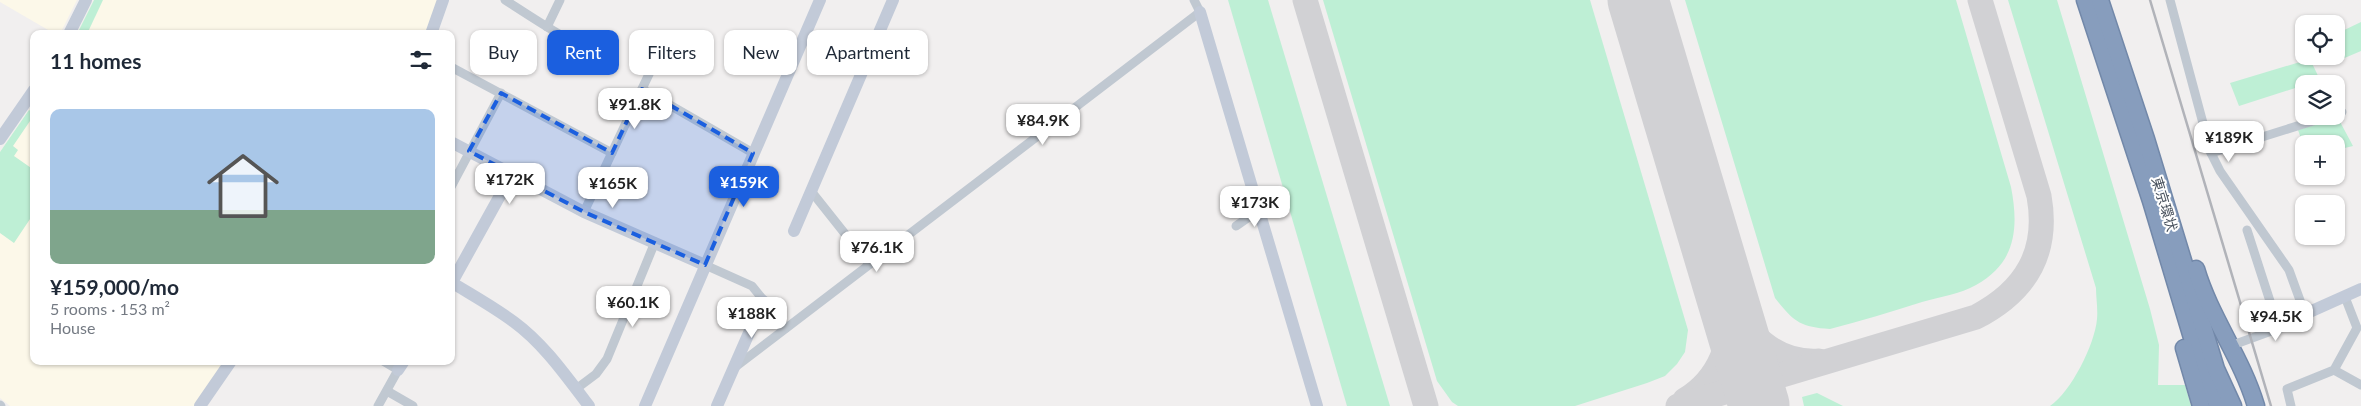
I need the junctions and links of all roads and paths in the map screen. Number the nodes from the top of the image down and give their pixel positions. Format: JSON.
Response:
{"nodes":[{"id":1,"x":86,"y":0,"type":"edge"},
{"id":2,"x":443,"y":0,"type":"edge"},
{"id":3,"x":505,"y":0,"type":"edge"},
{"id":4,"x":560,"y":0,"type":"edge"},
{"id":5,"x":820,"y":0,"type":"edge"},
{"id":6,"x":893,"y":0,"type":"edge"},
{"id":7,"x":2085,"y":0,"type":"edge"},
{"id":8,"x":2100,"y":0,"type":"edge"},
{"id":9,"x":2170,"y":0,"type":"edge"},
{"id":10,"x":1198,"y":4,"type":"edge"},
{"id":11,"x":547,"y":27,"type":"junction"},
{"id":12,"x":70,"y":30,"type":"edge"},
{"id":13,"x":433,"y":30,"type":"edge"},
{"id":14,"x":552,"y":30,"type":"edge"},
{"id":15,"x":2110,"y":32,"type":"junction"},
{"id":16,"x":797,"y":52,"type":"edge"},
{"id":17,"x":455,"y":69,"type":"edge"},
{"id":18,"x":649,"y":75,"type":"edge"},
{"id":19,"x":787,"y":75,"type":"edge"},
{"id":20,"x":642,"y":89,"type":"junction"},
{"id":21,"x":500,"y":93,"type":"junction"},
{"id":22,"x":30,"y":96,"type":"edge"},
{"id":23,"x":2300,"y":125,"type":"edge"},
{"id":24,"x":2129,"y":138,"type":"junction"},
{"id":25,"x":0,"y":139,"type":"edge"},
{"id":26,"x":455,"y":144,"type":"edge"},
{"id":27,"x":469,"y":151,"type":"junction"},
{"id":28,"x":612,"y":153,"type":"junction"},
{"id":29,"x":753,"y":153,"type":"junction"},
{"id":30,"x":2211,"y":153,"type":"junction"},
{"id":31,"x":512,"y":174,"type":"junction"},
{"id":32,"x":455,"y":179,"type":"edge"},
{"id":33,"x":811,"y":191,"type":"junction"},
{"id":34,"x":1259,"y":210,"type":"junction"},
{"id":35,"x":584,"y":212,"type":"junction"},
{"id":36,"x":1236,"y":226,"type":"dead end"},
{"id":37,"x":2247,"y":230,"type":"dead end"},
{"id":38,"x":794,"y":231,"type":"dead end"},
{"id":39,"x":655,"y":242,"type":"junction"},
{"id":40,"x":869,"y":264,"type":"junction"},
{"id":41,"x":705,"y":265,"type":"junction"},
{"id":42,"x":455,"y":276,"type":"edge"},
{"id":43,"x":455,"y":285,"type":"edge"},
{"id":44,"x":2361,"y":289,"type":"edge"},
{"id":45,"x":2344,"y":297,"type":"junction"},
{"id":46,"x":763,"y":301,"type":"junction"},
{"id":47,"x":2305,"y":314,"type":"junction"},
{"id":48,"x":786,"y":328,"type":"junction"},
{"id":49,"x":2279,"y":329,"type":"junction"},
{"id":50,"x":2230,"y":346,"type":"junction"},
{"id":51,"x":228,"y":365,"type":"edge"},
{"id":52,"x":401,"y":366,"type":"edge"},
{"id":53,"x":732,"y":370,"type":"junction"},
{"id":54,"x":2334,"y":370,"type":"junction"},
{"id":55,"x":2361,"y":384,"type":"edge"},
{"id":56,"x":576,"y":389,"type":"junction"},
{"id":57,"x":387,"y":391,"type":"junction"},
{"id":58,"x":200,"y":406,"type":"edge"},
{"id":59,"x":378,"y":406,"type":"edge"},
{"id":60,"x":413,"y":406,"type":"edge"},
{"id":61,"x":589,"y":406,"type":"edge"},
{"id":62,"x":645,"y":406,"type":"edge"},
{"id":63,"x":717,"y":406,"type":"edge"},
{"id":64,"x":1317,"y":406,"type":"edge"},
{"id":65,"x":2201,"y":406,"type":"edge"},
{"id":66,"x":2218,"y":406,"type":"edge"},
{"id":67,"x":2233,"y":406,"type":"edge"},
{"id":68,"x":2256,"y":406,"type":"edge"},
{"id":69,"x":2291,"y":406,"type":"edge"}],
"edges":[{"from":1,"to":12,"type":"street"},
{"from":2,"to":13,"type":"street"},
{"from":3,"to":11,"type":"street"},
{"from":4,"to":11,"type":"street"},
{"from":5,"to":16,"type":"street"},
{"from":6,"to":33,"type":"street"},
{"from":7,"to":24,"type":"highway","name":"東京環状"},
{"from":8,"to":15,"type":"highway","name":"東京環状"},
{"from":9,"to":30,"type":"street"},
{"from":10,"to":34,"type":"street"},
{"from":10,"to":40,"type":"street"},
{"from":11,"to":14,"type":"street"},
{"from":15,"to":50,"type":"highway"},
{"from":15,"to":67,"type":"highway","name":"東京環状"},
{"from":17,"to":21,"type":"street"},
{"from":18,"to":20,"type":"street"},
{"from":19,"to":29,"type":"street"},
{"from":20,"to":28,"type":"street"},
{"from":20,"to":29,"type":"street"},
{"from":21,"to":27,"type":"street"},
{"from":21,"to":28,"type":"street"},
{"from":22,"to":25,"type":"street"},
{"from":23,"to":30,"type":"street"},
{"from":24,"to":65,"type":"highway"},
{"from":24,"to":66,"type":"highway","name":"東京環状"},
{"from":26,"to":27,"type":"street"},
{"from":27,"to":31,"type":"street"},
{"from":27,"to":32,"type":"street"},
{"from":28,"to":35,"type":"street"},
{"from":29,"to":41,"type":"street"},
{"from":30,"to":47,"type":"street"},
{"from":31,"to":35,"type":"street"},
{"from":31,"to":42,"type":"street"},
{"from":33,"to":38,"type":"street"},
{"from":33,"to":40,"type":"street"},
{"from":34,"to":36,"type":"street"},
{"from":34,"to":64,"type":"street"},
{"from":35,"to":39,"type":"street"},
{"from":37,"to":49,"type":"street"},
{"from":39,"to":41,"type":"street"},
{"from":39,"to":56,"type":"street"},
{"from":40,"to":48,"type":"street"},
{"from":41,"to":46,"type":"street"},
{"from":41,"to":62,"type":"street"},
{"from":43,"to":56,"type":"street"},
{"from":44,"to":45,"type":"street"},
{"from":45,"to":47,"type":"street"},
{"from":45,"to":54,"type":"street"},
{"from":46,"to":48,"type":"street"},
{"from":46,"to":53,"type":"street"},
{"from":47,"to":49,"type":"street"},
{"from":48,"to":53,"type":"street"},
{"from":49,"to":50,"type":"street"},
{"from":50,"to":68,"type":"highway"},
{"from":51,"to":58,"type":"street"},
{"from":52,"to":57,"type":"street"},
{"from":53,"to":63,"type":"street"},
{"from":54,"to":55,"type":"street"},
{"from":54,"to":69,"type":"street"},
{"from":56,"to":61,"type":"street"},
{"from":57,"to":59,"type":"street"},
{"from":57,"to":60,"type":"street"}]}
